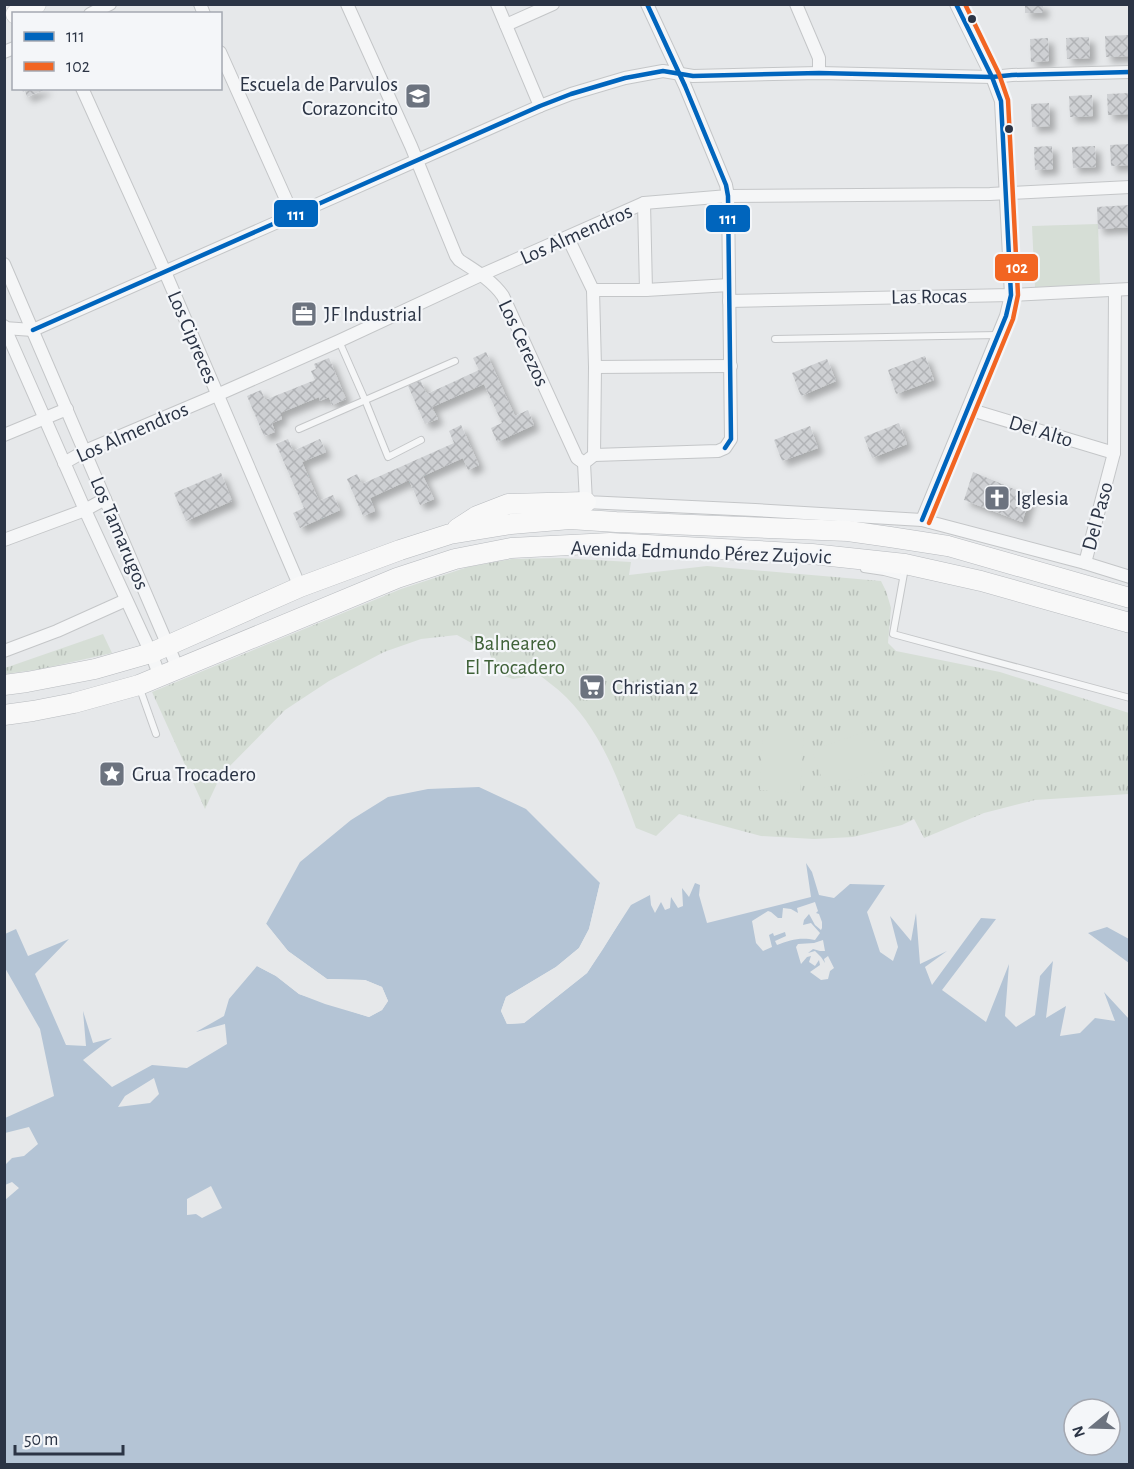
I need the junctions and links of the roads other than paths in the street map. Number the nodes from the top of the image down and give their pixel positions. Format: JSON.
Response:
{"nodes":[{"id":1,"x":36,"y":4,"type":"edge"},
{"id":2,"x":110,"y":4,"type":"edge"},
{"id":3,"x":347,"y":4,"type":"edge"},
{"id":4,"x":497,"y":4,"type":"edge"},
{"id":5,"x":553,"y":4,"type":"edge"},
{"id":6,"x":647,"y":4,"type":"edge"},
{"id":7,"x":796,"y":4,"type":"edge"},
{"id":8,"x":957,"y":5,"type":"edge"},
{"id":9,"x":19,"y":12,"type":"edge"},
{"id":10,"x":94,"y":12,"type":"edge"},
{"id":11,"x":506,"y":25,"type":"junction"},
{"id":12,"x":222,"y":56,"type":"edge"},
{"id":13,"x":1130,"y":72,"type":"edge"},
{"id":14,"x":819,"y":73,"type":"junction"},
{"id":15,"x":679,"y":74,"type":"junction"},
{"id":16,"x":992,"y":77,"type":"junction"},
{"id":17,"x":83,"y":90,"type":"edge"},
{"id":18,"x":540,"y":106,"type":"junction"},
{"id":19,"x":417,"y":160,"type":"junction"},
{"id":20,"x":1130,"y":188,"type":"edge"},
{"id":21,"x":1005,"y":194,"type":"junction"},
{"id":22,"x":728,"y":196,"type":"junction"},
{"id":23,"x":644,"y":203,"type":"junction"},
{"id":24,"x":293,"y":215,"type":"junction"},
{"id":25,"x":568,"y":238,"type":"junction"},
{"id":26,"x":4,"y":264,"type":"edge"},
{"id":27,"x":165,"y":272,"type":"junction"},
{"id":28,"x":481,"y":275,"type":"junction"},
{"id":29,"x":729,"y":285,"type":"junction"},
{"id":30,"x":1130,"y":289,"type":"edge"},
{"id":31,"x":593,"y":290,"type":"junction"},
{"id":32,"x":646,"y":290,"type":"junction"},
{"id":33,"x":1115,"y":290,"type":"junction"},
{"id":34,"x":1011,"y":295,"type":"junction"},
{"id":35,"x":729,"y":301,"type":"junction"},
{"id":36,"x":5,"y":328,"type":"edge"},
{"id":37,"x":33,"y":330,"type":"junction"},
{"id":38,"x":999,"y":334,"type":"junction"},
{"id":39,"x":775,"y":339,"type":"dead end"},
{"id":40,"x":339,"y":341,"type":"junction"},
{"id":41,"x":455,"y":360,"type":"dead end"},
{"id":42,"x":731,"y":366,"type":"junction"},
{"id":43,"x":595,"y":367,"type":"junction"},
{"id":44,"x":217,"y":395,"type":"junction"},
{"id":45,"x":365,"y":400,"type":"junction"},
{"id":46,"x":67,"y":409,"type":"junction"},
{"id":47,"x":968,"y":409,"type":"junction"},
{"id":48,"x":45,"y":418,"type":"junction"},
{"id":49,"x":299,"y":429,"type":"dead end"},
{"id":50,"x":4,"y":435,"type":"edge"},
{"id":51,"x":421,"y":440,"type":"dead end"},
{"id":52,"x":84,"y":451,"type":"junction"},
{"id":53,"x":1114,"y":453,"type":"junction"},
{"id":54,"x":589,"y":459,"type":"junction"},
{"id":55,"x":64,"y":463,"type":"junction"},
{"id":56,"x":105,"y":499,"type":"junction"},
{"id":57,"x":586,"y":502,"type":"junction"},
{"id":58,"x":85,"y":510,"type":"junction"},
{"id":59,"x":922,"y":520,"type":"junction"},
{"id":60,"x":450,"y":534,"type":"junction"},
{"id":61,"x":4,"y":540,"type":"edge"},
{"id":62,"x":992,"y":558,"type":"junction"},
{"id":63,"x":1085,"y":563,"type":"junction"},
{"id":64,"x":854,"y":568,"type":"dead end"},
{"id":65,"x":904,"y":571,"type":"junction"},
{"id":66,"x":1130,"y":577,"type":"edge"},
{"id":67,"x":300,"y":587,"type":"junction"},
{"id":68,"x":1130,"y":598,"type":"edge"},
{"id":69,"x":126,"y":600,"type":"junction"},
{"id":70,"x":1130,"y":624,"type":"edge"},
{"id":71,"x":159,"y":649,"type":"junction"},
{"id":72,"x":4,"y":651,"type":"edge"},
{"id":73,"x":178,"y":669,"type":"junction"},
{"id":74,"x":160,"y":677,"type":"junction"},
{"id":75,"x":4,"y":685,"type":"edge"},
{"id":76,"x":139,"y":685,"type":"junction"},
{"id":77,"x":1130,"y":698,"type":"edge"},
{"id":78,"x":4,"y":715,"type":"edge"},
{"id":79,"x":156,"y":734,"type":"dead end"}],
"edges":[{"from":1,"to":9,"type":"main road"},
{"from":2,"to":10,"type":"street"},
{"from":3,"to":19,"type":"street","name":"Los Cerezos"},
{"from":4,"to":11,"type":"street"},
{"from":5,"to":11,"type":"street"},
{"from":6,"to":15,"type":"street"},
{"from":7,"to":14,"type":"street"},
{"from":8,"to":16,"type":"street"},
{"from":11,"to":18,"type":"street"},
{"from":12,"to":24,"type":"street"},
{"from":13,"to":16,"type":"street"},
{"from":14,"to":15,"type":"street"},
{"from":14,"to":16,"type":"street"},
{"from":15,"to":18,"type":"street"},
{"from":15,"to":22,"type":"street"},
{"from":16,"to":21,"type":"street"},
{"from":17,"to":27,"type":"street","name":"Los Cipreces"},
{"from":18,"to":19,"type":"street"},
{"from":19,"to":24,"type":"street"},
{"from":19,"to":28,"type":"street","name":"Los Cerezos"},
{"from":20,"to":21,"type":"street","name":"Los Almendros"},
{"from":21,"to":22,"type":"street","name":"Los Almendros"},
{"from":21,"to":34,"type":"street"},
{"from":22,"to":23,"type":"street","name":"Los Almendros"},
{"from":22,"to":29,"type":"street"},
{"from":23,"to":25,"type":"street","name":"Los Almendros"},
{"from":23,"to":32,"type":"street"},
{"from":24,"to":27,"type":"street"},
{"from":25,"to":28,"type":"street","name":"Los Almendros"},
{"from":25,"to":31,"type":"street"},
{"from":26,"to":37,"type":"street","name":"Los Tamarugos"},
{"from":27,"to":37,"type":"street"},
{"from":27,"to":44,"type":"street","name":"Los Cipreces"},
{"from":28,"to":40,"type":"street","name":"Los Almendros"},
{"from":28,"to":54,"type":"street","name":"Los Cerezos"},
{"from":29,"to":32,"type":"street"},
{"from":29,"to":35,"type":"street"},
{"from":30,"to":33,"type":"street","name":"Las Rocas"},
{"from":31,"to":32,"type":"street"},
{"from":31,"to":43,"type":"street"},
{"from":33,"to":34,"type":"street","name":"Las Rocas"},
{"from":33,"to":53,"type":"street","name":"Del Paso"},
{"from":34,"to":35,"type":"street","name":"Las Rocas"},
{"from":34,"to":38,"type":"street"},
{"from":35,"to":42,"type":"street"},
{"from":36,"to":37,"type":"street"},
{"from":36,"to":48,"type":"street","name":"Los Tamarugos"},
{"from":37,"to":46,"type":"street","name":"Los Tamarugos"},
{"from":38,"to":39,"type":"lane"},
{"from":38,"to":47,"type":"street"},
{"from":40,"to":44,"type":"street","name":"Los Almendros"},
{"from":40,"to":45,"type":"lane"},
{"from":41,"to":45,"type":"lane"},
{"from":42,"to":43,"type":"street"},
{"from":42,"to":54,"type":"street"},
{"from":43,"to":54,"type":"street"},
{"from":44,"to":52,"type":"street","name":"Los Almendros"},
{"from":44,"to":67,"type":"street","name":"Los Cipreces"},
{"from":45,"to":49,"type":"lane"},
{"from":45,"to":51,"type":"lane"},
{"from":46,"to":48,"type":"street"},
{"from":46,"to":52,"type":"street","name":"Los Tamarugos"},
{"from":47,"to":53,"type":"street","name":"Del Alto"},
{"from":47,"to":59,"type":"street"},
{"from":48,"to":50,"type":"street"},
{"from":48,"to":55,"type":"street","name":"Los Tamarugos"},
{"from":52,"to":55,"type":"street","name":"Los Almendros"},
{"from":52,"to":56,"type":"street","name":"Los Tamarugos"},
{"from":53,"to":63,"type":"street","name":"Del Paso"},
{"from":54,"to":57,"type":"street"},
{"from":55,"to":58,"type":"street","name":"Los Tamarugos"},
{"from":56,"to":58,"type":"street"},
{"from":56,"to":71,"type":"street","name":"Los Tamarugos"},
{"from":57,"to":59,"type":"street","name":"Avenida Edmundo Pérez Zujovic"},
{"from":57,"to":60,"type":"main road"},
{"from":58,"to":61,"type":"street"},
{"from":58,"to":69,"type":"street","name":"Los Tamarugos"},
{"from":59,"to":63,"type":"street","name":"Avenida Edmundo Pérez Zujovic"},
{"from":60,"to":62,"type":"main road","name":"Avenida Edmundo Pérez Zujovic"},
{"from":60,"to":67,"type":"main road","name":"Avenida Edmundo Pérez Zujovic"},
{"from":62,"to":65,"type":"main road"},
{"from":62,"to":68,"type":"main road","name":"Avenida Edmundo Pérez Zujovic"},
{"from":63,"to":66,"type":"street","name":"Avenida Edmundo Pérez Zujovic"},
{"from":64,"to":65,"type":"lane"},
{"from":65,"to":70,"type":"main road","name":"Avenida Edmundo Pérez Zujovic"},
{"from":65,"to":73,"type":"main road","name":"Avenida Edmundo Pérez Zujovic"},
{"from":65,"to":77,"type":"lane"},
{"from":67,"to":71,"type":"main road","name":"Avenida Edmundo Pérez Zujovic"},
{"from":69,"to":71,"type":"street","name":"Los Tamarugos"},
{"from":69,"to":72,"type":"street"},
{"from":71,"to":73,"type":"street","name":"Los Tamarugos"},
{"from":71,"to":74,"type":"street","name":"Los Tamarugos"},
{"from":71,"to":75,"type":"main road","name":"Avenida Edmundo Pérez Zujovic"},
{"from":73,"to":74,"type":"main road","name":"Avenida Edmundo Pérez Zujovic"},
{"from":74,"to":76,"type":"main road","name":"Avenida Edmundo Pérez Zujovic"},
{"from":76,"to":78,"type":"main road","name":"Avenida Edmundo Pérez Zujovic"},
{"from":76,"to":79,"type":"lane"}]}
